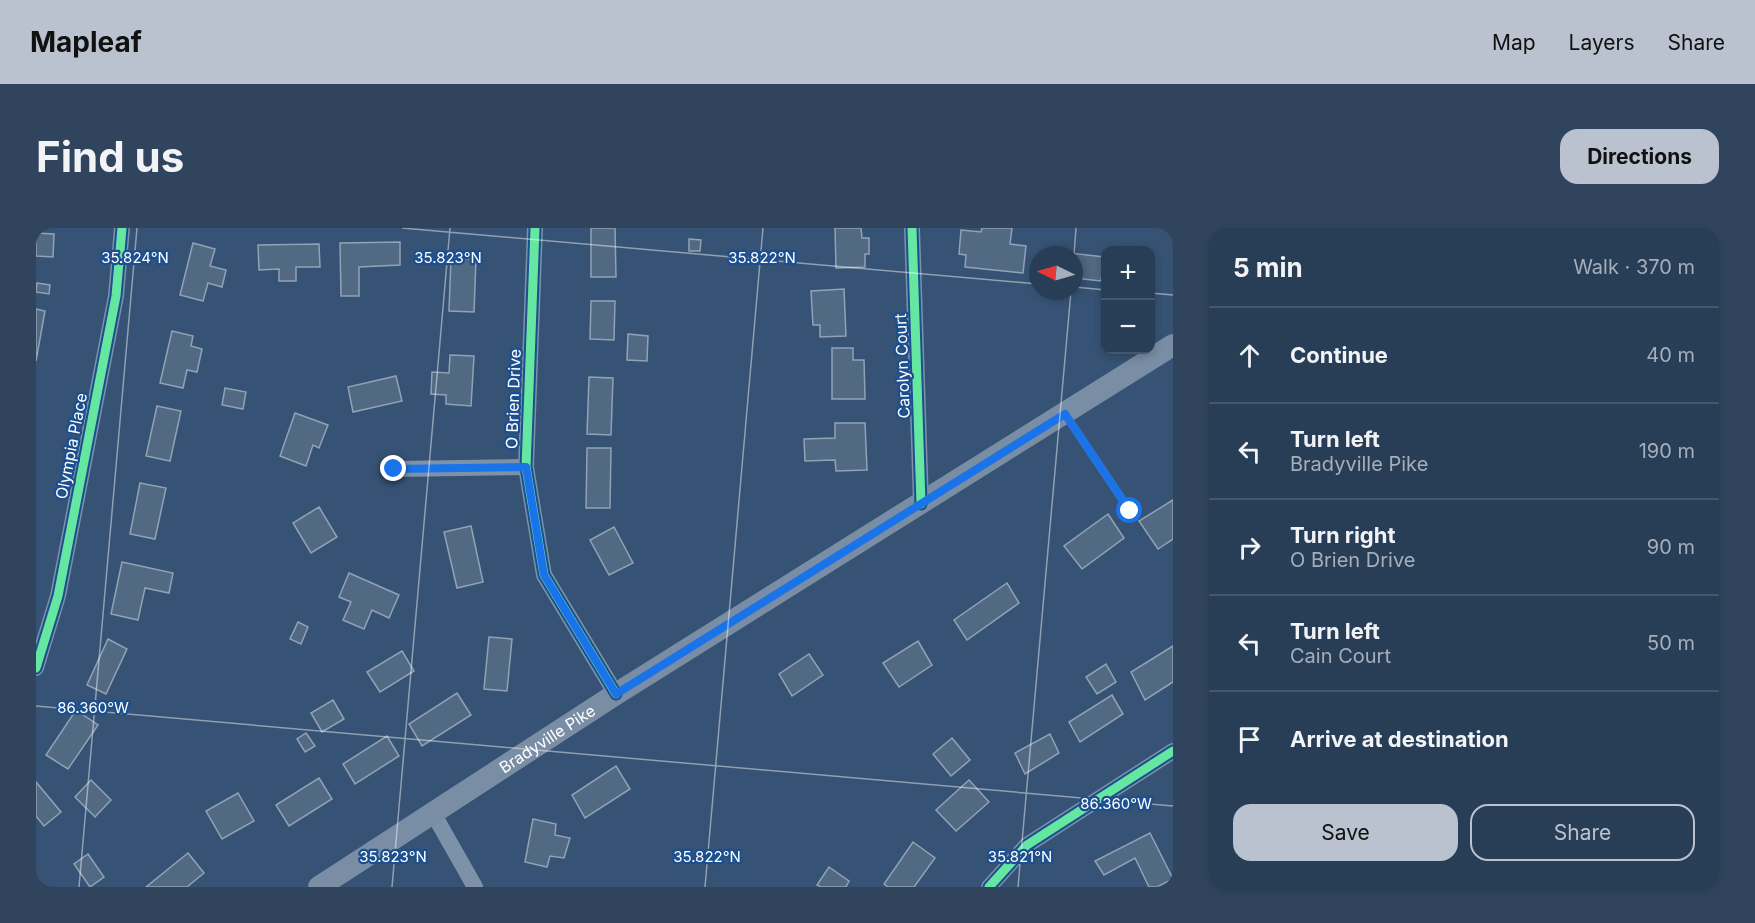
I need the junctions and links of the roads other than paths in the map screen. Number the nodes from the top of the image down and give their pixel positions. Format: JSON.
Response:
{"nodes":[{"id":1,"x":122,"y":228,"type":"edge"},
{"id":2,"x":535,"y":228,"type":"edge"},
{"id":3,"x":912,"y":228,"type":"edge"},
{"id":4,"x":1173,"y":345,"type":"edge"},
{"id":5,"x":1065,"y":414,"type":"junction"},
{"id":6,"x":526,"y":467,"type":"junction"},
{"id":7,"x":394,"y":469,"type":"dead end"},
{"id":8,"x":921,"y":504,"type":"junction"},
{"id":9,"x":1130,"y":511,"type":"dead end"},
{"id":10,"x":36,"y":668,"type":"edge"},
{"id":11,"x":616,"y":694,"type":"junction"},
{"id":12,"x":1173,"y":752,"type":"edge"},
{"id":13,"x":433,"y":813,"type":"junction"},
{"id":14,"x":319,"y":887,"type":"edge"},
{"id":15,"x":475,"y":887,"type":"edge"},
{"id":16,"x":989,"y":887,"type":"edge"}],
"edges":[{"from":1,"to":10,"type":"street","name":"Olympia Place"},
{"from":2,"to":6,"type":"street","name":"O Brien Drive"},
{"from":3,"to":8,"type":"street","name":"Carolyn Court"},
{"from":4,"to":5,"type":"main road","name":"Bradyville Pike"},
{"from":5,"to":8,"type":"main road","name":"Bradyville Pike"},
{"from":5,"to":9,"type":"lane"},
{"from":6,"to":7,"type":"street"},
{"from":6,"to":11,"type":"street","name":"O Brien Drive"},
{"from":8,"to":11,"type":"main road","name":"Bradyville Pike"},
{"from":11,"to":13,"type":"main road","name":"Bradyville Pike"},
{"from":12,"to":16,"type":"street"},
{"from":13,"to":14,"type":"main road","name":"Bradyville Pike"},
{"from":13,"to":15,"type":"street"}]}
